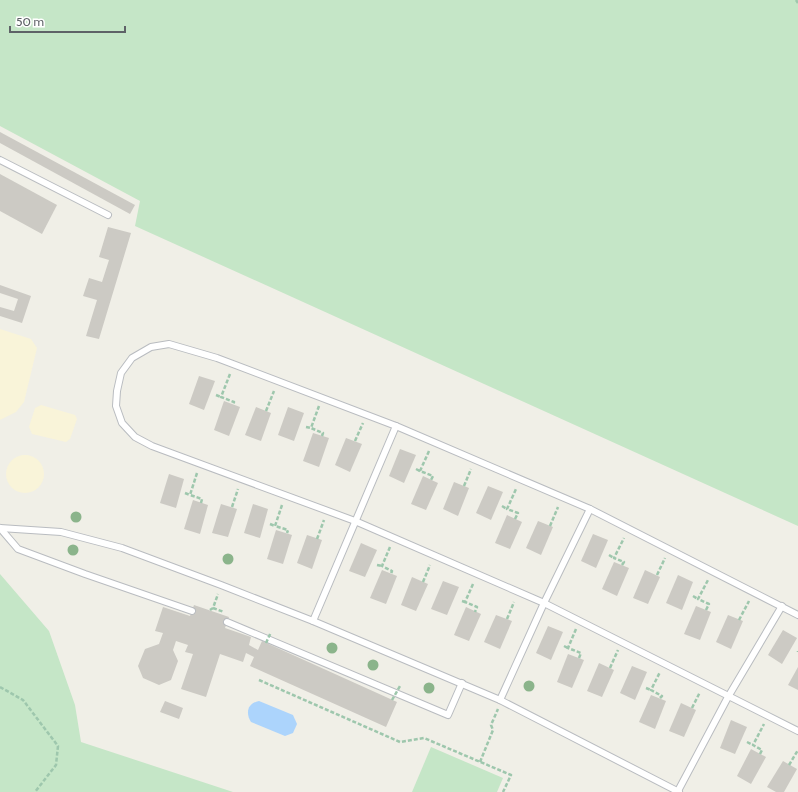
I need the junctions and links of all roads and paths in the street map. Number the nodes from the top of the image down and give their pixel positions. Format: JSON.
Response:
{"nodes":[{"id":1,"x":796,"y":0,"type":"edge"},
{"id":2,"x":798,"y":3,"type":"edge"},
{"id":3,"x":0,"y":160,"type":"edge"},
{"id":4,"x":108,"y":215,"type":"dead end"},
{"id":5,"x":233,"y":364,"type":"junction"},
{"id":6,"x":278,"y":381,"type":"junction"},
{"id":7,"x":216,"y":395,"type":"dead end"},
{"id":8,"x":221,"y":397,"type":"junction"},
{"id":9,"x":322,"y":398,"type":"junction"},
{"id":10,"x":233,"y":405,"type":"dead end"},
{"id":11,"x":266,"y":411,"type":"dead end"},
{"id":12,"x":366,"y":415,"type":"junction"},
{"id":13,"x":396,"y":426,"type":"junction"},
{"id":14,"x":306,"y":427,"type":"dead end"},
{"id":15,"x":310,"y":428,"type":"junction"},
{"id":16,"x":322,"y":436,"type":"dead end"},
{"id":17,"x":355,"y":441,"type":"dead end"},
{"id":18,"x":433,"y":442,"type":"junction"},
{"id":19,"x":475,"y":460,"type":"junction"},
{"id":20,"x":200,"y":463,"type":"junction"},
{"id":21,"x":416,"y":469,"type":"dead end"},
{"id":22,"x":420,"y":471,"type":"junction"},
{"id":23,"x":242,"y":479,"type":"junction"},
{"id":24,"x":520,"y":479,"type":"junction"},
{"id":25,"x":431,"y":480,"type":"dead end"},
{"id":26,"x":464,"y":486,"type":"dead end"},
{"id":27,"x":185,"y":494,"type":"dead end"},
{"id":28,"x":190,"y":495,"type":"junction"},
{"id":29,"x":286,"y":495,"type":"junction"},
{"id":30,"x":563,"y":497,"type":"junction"},
{"id":31,"x":201,"y":503,"type":"dead end"},
{"id":32,"x":502,"y":506,"type":"dead end"},
{"id":33,"x":232,"y":507,"type":"dead end"},
{"id":34,"x":507,"y":508,"type":"junction"},
{"id":35,"x":590,"y":509,"type":"junction"},
{"id":36,"x":327,"y":511,"type":"junction"},
{"id":37,"x":515,"y":519,"type":"dead end"},
{"id":38,"x":355,"y":521,"type":"junction"},
{"id":39,"x":270,"y":524,"type":"dead end"},
{"id":40,"x":275,"y":526,"type":"junction"},
{"id":41,"x":550,"y":526,"type":"dead end"},
{"id":42,"x":0,"y":528,"type":"edge"},
{"id":43,"x":629,"y":528,"type":"junction"},
{"id":44,"x":286,"y":533,"type":"dead end"},
{"id":45,"x":393,"y":538,"type":"junction"},
{"id":46,"x":317,"y":539,"type":"dead end"},
{"id":47,"x":669,"y":549,"type":"junction"},
{"id":48,"x":609,"y":555,"type":"dead end"},
{"id":49,"x":434,"y":556,"type":"junction"},
{"id":50,"x":614,"y":558,"type":"junction"},
{"id":51,"x":377,"y":565,"type":"dead end"},
{"id":52,"x":622,"y":565,"type":"dead end"},
{"id":53,"x":382,"y":566,"type":"junction"},
{"id":54,"x":713,"y":571,"type":"junction"},
{"id":55,"x":391,"y":574,"type":"dead end"},
{"id":56,"x":477,"y":574,"type":"junction"},
{"id":57,"x":656,"y":575,"type":"dead end"},
{"id":58,"x":423,"y":582,"type":"dead end"},
{"id":59,"x":221,"y":585,"type":"junction"},
{"id":60,"x":519,"y":592,"type":"junction"},
{"id":61,"x":754,"y":592,"type":"junction"},
{"id":62,"x":694,"y":596,"type":"dead end"},
{"id":63,"x":698,"y":599,"type":"junction"},
{"id":64,"x":462,"y":601,"type":"dead end"},
{"id":65,"x":465,"y":602,"type":"junction"},
{"id":66,"x":544,"y":603,"type":"junction"},
{"id":67,"x":782,"y":606,"type":"junction"},
{"id":68,"x":210,"y":610,"type":"dead end"},
{"id":69,"x":706,"y":610,"type":"dead end"},
{"id":70,"x":192,"y":611,"type":"dead end"},
{"id":71,"x":476,"y":612,"type":"dead end"},
{"id":72,"x":798,"y":615,"type":"edge"},
{"id":73,"x":507,"y":619,"type":"dead end"},
{"id":74,"x":313,"y":620,"type":"junction"},
{"id":75,"x":739,"y":620,"type":"dead end"},
{"id":76,"x":579,"y":621,"type":"junction"},
{"id":77,"x":227,"y":622,"type":"dead end"},
{"id":78,"x":271,"y":632,"type":"dead end"},
{"id":79,"x":621,"y":642,"type":"junction"},
{"id":80,"x":266,"y":643,"type":"dead end"},
{"id":81,"x":564,"y":646,"type":"dead end"},
{"id":82,"x":568,"y":648,"type":"junction"},
{"id":83,"x":579,"y":658,"type":"dead end"},
{"id":84,"x":664,"y":664,"type":"junction"},
{"id":85,"x":610,"y":668,"type":"dead end"},
{"id":86,"x":259,"y":680,"type":"dead end"},
{"id":87,"x":462,"y":683,"type":"junction"},
{"id":88,"x":704,"y":685,"type":"junction"},
{"id":89,"x":400,"y":686,"type":"dead end"},
{"id":90,"x":0,"y":687,"type":"edge"},
{"id":91,"x":646,"y":688,"type":"dead end"},
{"id":92,"x":651,"y":690,"type":"junction"},
{"id":93,"x":728,"y":697,"type":"junction"},
{"id":94,"x":660,"y":698,"type":"dead end"},
{"id":95,"x":392,"y":700,"type":"dead end"},
{"id":96,"x":501,"y":700,"type":"junction"},
{"id":97,"x":692,"y":708,"type":"dead end"},
{"id":98,"x":768,"y":717,"type":"junction"},
{"id":99,"x":798,"y":731,"type":"edge"},
{"id":100,"x":747,"y":742,"type":"dead end"},
{"id":101,"x":753,"y":745,"type":"junction"},
{"id":102,"x":798,"y":750,"type":"edge"},
{"id":103,"x":760,"y":754,"type":"dead end"},
{"id":104,"x":480,"y":762,"type":"junction"},
{"id":105,"x":789,"y":765,"type":"dead end"},
{"id":106,"x":35,"y":792,"type":"edge"},
{"id":107,"x":503,"y":792,"type":"edge"},
{"id":108,"x":679,"y":792,"type":"edge"}],
"edges":[{"from":1,"to":2,"type":"path"},
{"from":3,"to":4,"type":"lane"},
{"from":5,"to":6,"type":"lane"},
{"from":5,"to":8,"type":"path"},
{"from":5,"to":20,"type":"lane"},
{"from":6,"to":9,"type":"lane"},
{"from":6,"to":11,"type":"path"},
{"from":7,"to":8,"type":"path"},
{"from":8,"to":10,"type":"path"},
{"from":9,"to":12,"type":"lane"},
{"from":9,"to":15,"type":"path"},
{"from":12,"to":13,"type":"lane"},
{"from":12,"to":17,"type":"path"},
{"from":13,"to":18,"type":"lane"},
{"from":13,"to":38,"type":"lane"},
{"from":14,"to":15,"type":"path"},
{"from":15,"to":16,"type":"path"},
{"from":18,"to":19,"type":"lane"},
{"from":18,"to":22,"type":"path"},
{"from":19,"to":24,"type":"lane"},
{"from":19,"to":26,"type":"path"},
{"from":20,"to":23,"type":"lane"},
{"from":20,"to":28,"type":"path"},
{"from":21,"to":22,"type":"path"},
{"from":22,"to":25,"type":"path"},
{"from":23,"to":29,"type":"lane"},
{"from":23,"to":33,"type":"path"},
{"from":24,"to":30,"type":"lane"},
{"from":24,"to":34,"type":"path"},
{"from":27,"to":28,"type":"path"},
{"from":28,"to":31,"type":"path"},
{"from":29,"to":36,"type":"lane"},
{"from":29,"to":40,"type":"path"},
{"from":30,"to":35,"type":"lane"},
{"from":30,"to":41,"type":"path"},
{"from":32,"to":34,"type":"path"},
{"from":34,"to":37,"type":"path"},
{"from":35,"to":43,"type":"lane"},
{"from":35,"to":66,"type":"lane"},
{"from":36,"to":38,"type":"lane"},
{"from":36,"to":46,"type":"path"},
{"from":38,"to":45,"type":"lane"},
{"from":38,"to":74,"type":"lane"},
{"from":39,"to":40,"type":"path"},
{"from":40,"to":44,"type":"path"},
{"from":42,"to":59,"type":"lane"},
{"from":42,"to":70,"type":"lane"},
{"from":43,"to":47,"type":"lane"},
{"from":43,"to":50,"type":"path"},
{"from":45,"to":49,"type":"lane"},
{"from":45,"to":53,"type":"path"},
{"from":47,"to":54,"type":"lane"},
{"from":47,"to":57,"type":"path"},
{"from":48,"to":50,"type":"path"},
{"from":49,"to":56,"type":"lane"},
{"from":49,"to":58,"type":"path"},
{"from":50,"to":52,"type":"path"},
{"from":51,"to":53,"type":"path"},
{"from":53,"to":55,"type":"path"},
{"from":54,"to":61,"type":"lane"},
{"from":54,"to":63,"type":"path"},
{"from":56,"to":60,"type":"lane"},
{"from":56,"to":65,"type":"path"},
{"from":59,"to":68,"type":"path"},
{"from":59,"to":74,"type":"lane"},
{"from":60,"to":66,"type":"lane"},
{"from":60,"to":73,"type":"path"},
{"from":61,"to":67,"type":"lane"},
{"from":61,"to":75,"type":"path"},
{"from":62,"to":63,"type":"path"},
{"from":63,"to":69,"type":"path"},
{"from":64,"to":65,"type":"path"},
{"from":65,"to":71,"type":"path"},
{"from":66,"to":76,"type":"lane"},
{"from":66,"to":96,"type":"lane"},
{"from":67,"to":72,"type":"lane"},
{"from":67,"to":93,"type":"lane"},
{"from":74,"to":87,"type":"lane"},
{"from":76,"to":79,"type":"lane"},
{"from":76,"to":82,"type":"path"},
{"from":77,"to":87,"type":"lane"},
{"from":78,"to":80,"type":"path","bridge":true},
{"from":79,"to":84,"type":"lane"},
{"from":79,"to":85,"type":"path"},
{"from":81,"to":82,"type":"path"},
{"from":82,"to":83,"type":"path"},
{"from":84,"to":88,"type":"lane"},
{"from":84,"to":92,"type":"path"},
{"from":86,"to":104,"type":"path"},
{"from":87,"to":96,"type":"lane"},
{"from":88,"to":93,"type":"lane"},
{"from":88,"to":97,"type":"path"},
{"from":89,"to":95,"type":"path","bridge":true},
{"from":90,"to":106,"type":"path"},
{"from":91,"to":92,"type":"path"},
{"from":92,"to":94,"type":"path"},
{"from":93,"to":98,"type":"lane"},
{"from":93,"to":108,"type":"lane"},
{"from":96,"to":104,"type":"path"},
{"from":96,"to":108,"type":"lane"},
{"from":98,"to":99,"type":"lane"},
{"from":98,"to":101,"type":"path"},
{"from":100,"to":101,"type":"path"},
{"from":101,"to":103,"type":"path"},
{"from":102,"to":105,"type":"path"},
{"from":104,"to":107,"type":"path"}]}
